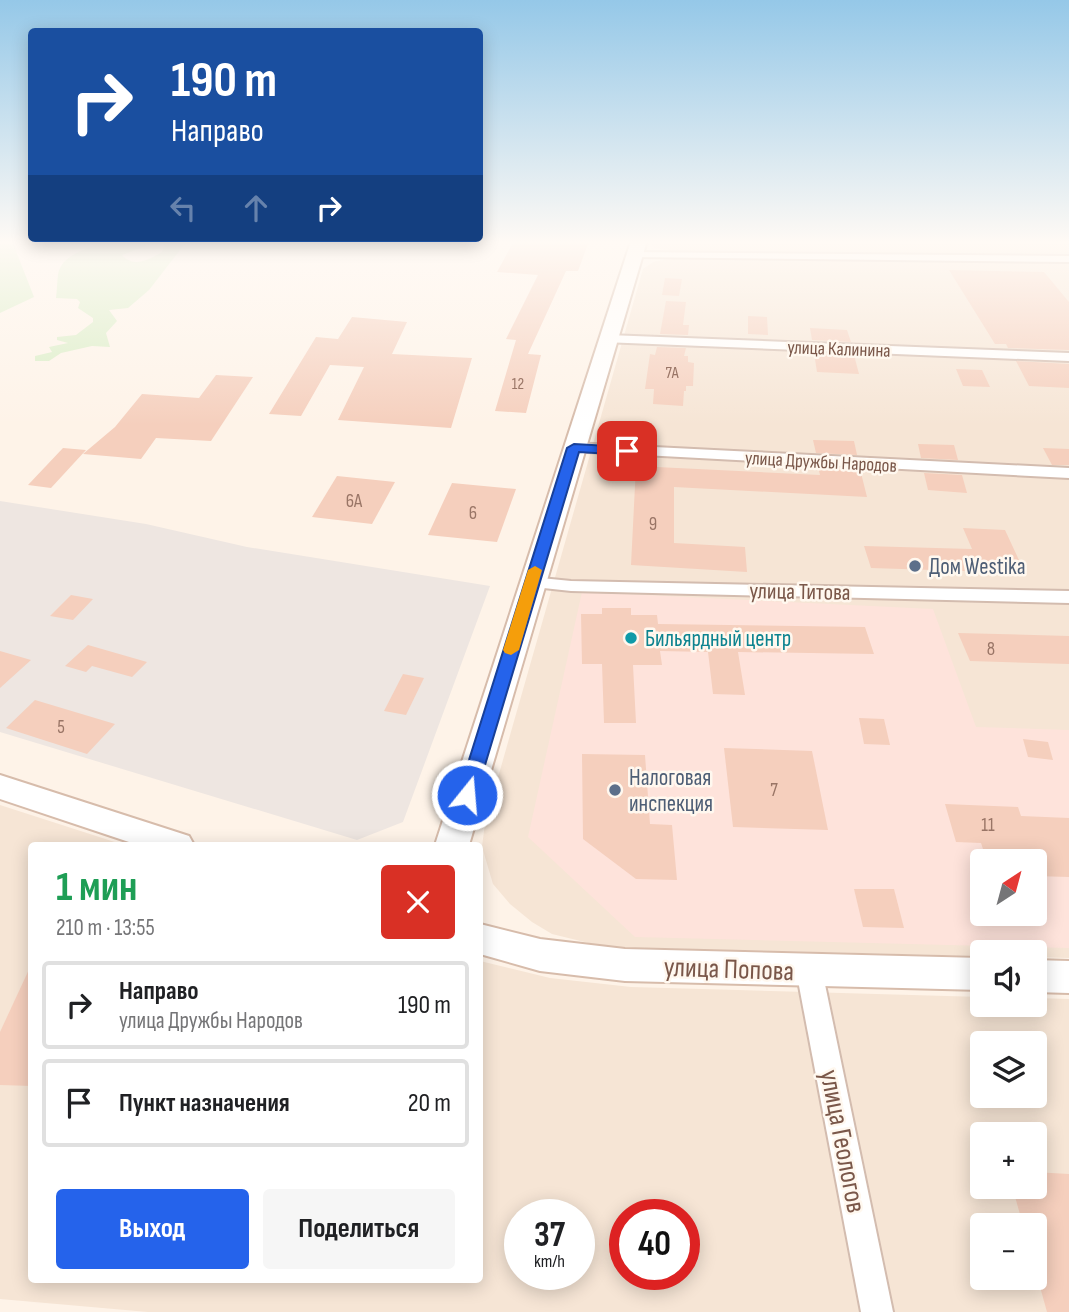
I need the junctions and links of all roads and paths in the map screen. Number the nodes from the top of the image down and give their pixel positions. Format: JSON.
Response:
{"nodes":[{"id":1,"x":620,"y":302,"type":"edge"},
{"id":2,"x":608,"y":339,"type":"junction"},
{"id":3,"x":1069,"y":357,"type":"edge"},
{"id":4,"x":574,"y":448,"type":"junction"},
{"id":5,"x":1069,"y":473,"type":"edge"},
{"id":6,"x":531,"y":582,"type":"junction"},
{"id":7,"x":1069,"y":597,"type":"edge"},
{"id":8,"x":0,"y":787,"type":"edge"},
{"id":9,"x":168,"y":842,"type":"edge"},
{"id":10,"x":453,"y":842,"type":"edge"},
{"id":11,"x":483,"y":940,"type":"edge"},
{"id":12,"x":809,"y":970,"type":"junction"},
{"id":13,"x":970,"y":974,"type":"edge"},
{"id":14,"x":1047,"y":976,"type":"edge"},
{"id":15,"x":1069,"y":977,"type":"edge"},
{"id":16,"x":877,"y":1312,"type":"edge"}],
"edges":[{"from":1,"to":2,"type":"street"},
{"from":2,"to":3,"type":"street","name":"улица Калинина"},
{"from":2,"to":4,"type":"street"},
{"from":4,"to":5,"type":"street","name":"улица Дружбы Народов"},
{"from":4,"to":6,"type":"street"},
{"from":6,"to":7,"type":"street","name":"улица Титова"},
{"from":6,"to":10,"type":"street"},
{"from":8,"to":9,"type":"street"},
{"from":11,"to":12,"type":"street","name":"улица Попова"},
{"from":12,"to":13,"type":"street","name":"улица Попова"},
{"from":12,"to":16,"type":"street","name":"улица Геологов"},
{"from":14,"to":15,"type":"street"}]}
